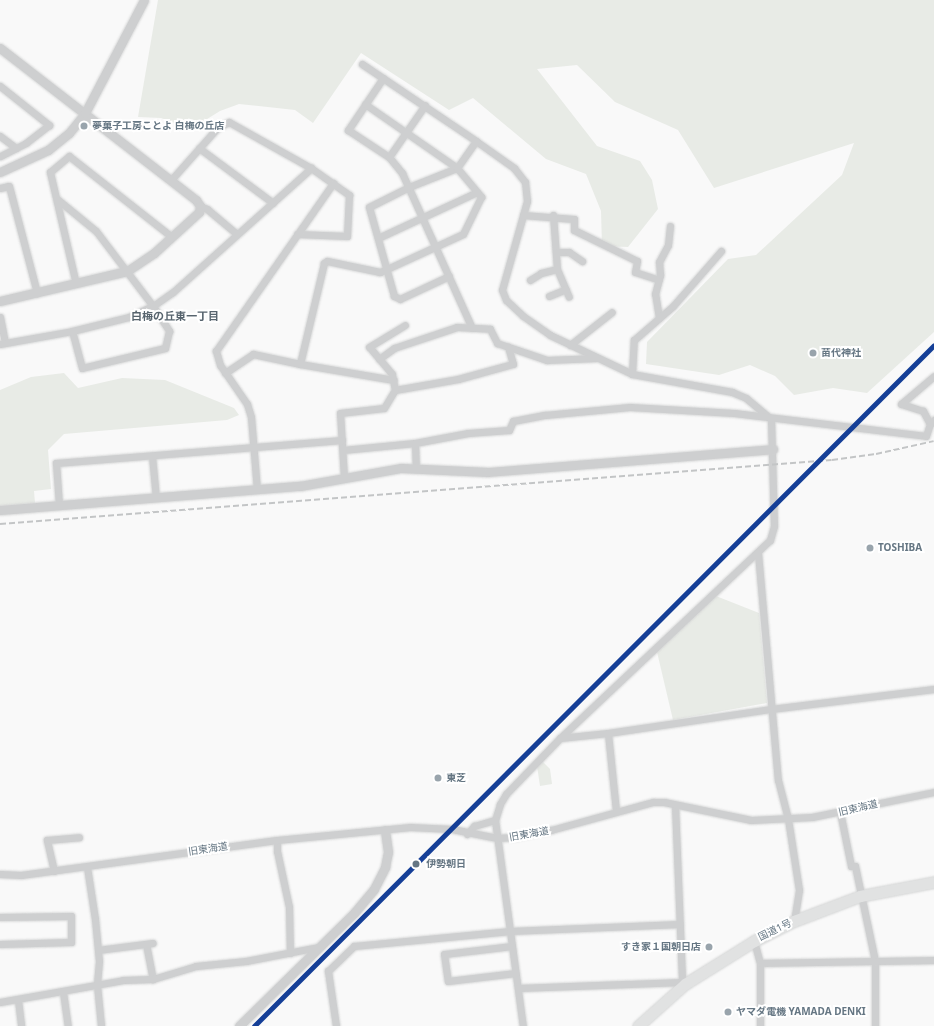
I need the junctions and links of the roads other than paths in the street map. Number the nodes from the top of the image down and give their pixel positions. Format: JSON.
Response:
{"nodes":[{"id":1,"x":144,"y":0,"type":"edge"},
{"id":2,"x":0,"y":48,"type":"edge"},
{"id":3,"x":362,"y":64,"type":"dead end"},
{"id":4,"x":384,"y":78,"type":"junction"},
{"id":5,"x":0,"y":86,"type":"edge"},
{"id":6,"x":365,"y":104,"type":"junction"},
{"id":7,"x":425,"y":105,"type":"junction"},
{"id":8,"x":85,"y":113,"type":"junction"},
{"id":9,"x":342,"y":131,"type":"dead end"},
{"id":10,"x":407,"y":132,"type":"junction"},
{"id":11,"x":354,"y":134,"type":"junction"},
{"id":12,"x":0,"y":136,"type":"edge"},
{"id":13,"x":476,"y":141,"type":"junction"},
{"id":14,"x":16,"y":148,"type":"junction"},
{"id":15,"x":199,"y":148,"type":"junction"},
{"id":16,"x":0,"y":156,"type":"edge"},
{"id":17,"x":389,"y":157,"type":"junction"},
{"id":18,"x":311,"y":168,"type":"junction"},
{"id":19,"x":457,"y":168,"type":"junction"},
{"id":20,"x":0,"y":172,"type":"edge"},
{"id":21,"x":171,"y":180,"type":"junction"},
{"id":22,"x":333,"y":183,"type":"junction"},
{"id":23,"x":409,"y":187,"type":"junction"},
{"id":24,"x":0,"y":188,"type":"edge"},
{"id":25,"x":477,"y":192,"type":"junction"},
{"id":26,"x":57,"y":199,"type":"junction"},
{"id":27,"x":273,"y":203,"type":"junction"},
{"id":28,"x":200,"y":206,"type":"junction"},
{"id":29,"x":523,"y":215,"type":"junction"},
{"id":30,"x":552,"y":215,"type":"junction"},
{"id":31,"x":422,"y":216,"type":"junction"},
{"id":32,"x":670,"y":226,"type":"dead end"},
{"id":33,"x":238,"y":234,"type":"junction"},
{"id":34,"x":297,"y":234,"type":"junction"},
{"id":35,"x":172,"y":237,"type":"junction"},
{"id":36,"x":378,"y":238,"type":"junction"},
{"id":37,"x":435,"y":247,"type":"junction"},
{"id":38,"x":721,"y":251,"type":"dead end"},
{"id":39,"x":556,"y":252,"type":"junction"},
{"id":40,"x":582,"y":261,"type":"dead end"},
{"id":41,"x":387,"y":269,"type":"junction"},
{"id":42,"x":557,"y":269,"type":"junction"},
{"id":43,"x":127,"y":271,"type":"junction"},
{"id":44,"x":449,"y":276,"type":"junction"},
{"id":45,"x":530,"y":280,"type":"dead end"},
{"id":46,"x":659,"y":280,"type":"junction"},
{"id":47,"x":76,"y":284,"type":"junction"},
{"id":48,"x":566,"y":289,"type":"junction"},
{"id":49,"x":37,"y":293,"type":"junction"},
{"id":50,"x":549,"y":296,"type":"dead end"},
{"id":51,"x":569,"y":297,"type":"dead end"},
{"id":52,"x":0,"y":301,"type":"edge"},
{"id":53,"x":153,"y":306,"type":"junction"},
{"id":54,"x":612,"y":312,"type":"dead end"},
{"id":55,"x":0,"y":317,"type":"edge"},
{"id":56,"x":659,"y":318,"type":"junction"},
{"id":57,"x":405,"y":325,"type":"dead end"},
{"id":58,"x":472,"y":328,"type":"junction"},
{"id":59,"x":72,"y":331,"type":"junction"},
{"id":60,"x":3,"y":343,"type":"edge"},
{"id":61,"x":570,"y":345,"type":"junction"},
{"id":62,"x":508,"y":347,"type":"junction"},
{"id":63,"x":597,"y":358,"type":"junction"},
{"id":64,"x":379,"y":359,"type":"junction"},
{"id":65,"x":300,"y":364,"type":"junction"},
{"id":66,"x":225,"y":373,"type":"junction"},
{"id":67,"x":632,"y":374,"type":"junction"},
{"id":68,"x":934,"y":376,"type":"edge"},
{"id":69,"x":394,"y":380,"type":"junction"},
{"id":70,"x":396,"y":390,"type":"junction"},
{"id":71,"x":771,"y":419,"type":"junction"},
{"id":72,"x":932,"y":422,"type":"edge"},
{"id":73,"x":934,"y":433,"type":"edge"},
{"id":74,"x":926,"y":436,"type":"junction"},
{"id":75,"x":342,"y":440,"type":"junction"},
{"id":76,"x":415,"y":443,"type":"junction"},
{"id":77,"x":254,"y":447,"type":"junction"},
{"id":78,"x":773,"y":449,"type":"junction"},
{"id":79,"x":343,"y":450,"type":"junction"},
{"id":80,"x":152,"y":456,"type":"junction"},
{"id":81,"x":416,"y":469,"type":"junction"},
{"id":82,"x":344,"y":478,"type":"junction"},
{"id":83,"x":257,"y":490,"type":"junction"},
{"id":84,"x":156,"y":498,"type":"junction"},
{"id":85,"x":59,"y":506,"type":"junction"},
{"id":86,"x":0,"y":510,"type":"edge"},
{"id":87,"x":758,"y":553,"type":"junction"},
{"id":88,"x":934,"y":689,"type":"edge"},
{"id":89,"x":770,"y":708,"type":"junction"},
{"id":90,"x":608,"y":733,"type":"junction"},
{"id":91,"x":560,"y":738,"type":"junction"},
{"id":92,"x":934,"y":792,"type":"edge"},
{"id":93,"x":675,"y":805,"type":"junction"},
{"id":94,"x":616,"y":811,"type":"junction"},
{"id":95,"x":840,"y":812,"type":"junction"},
{"id":96,"x":788,"y":819,"type":"junction"},
{"id":97,"x":495,"y":820,"type":"junction"},
{"id":98,"x":385,"y":830,"type":"junction"},
{"id":99,"x":467,"y":834,"type":"junction"},
{"id":100,"x":79,"y":837,"type":"dead end"},
{"id":101,"x":497,"y":838,"type":"junction"},
{"id":102,"x":277,"y":840,"type":"junction"},
{"id":103,"x":87,"y":867,"type":"junction"},
{"id":104,"x":54,"y":871,"type":"junction"},
{"id":105,"x":0,"y":874,"type":"edge"},
{"id":106,"x":934,"y":882,"type":"edge"},
{"id":107,"x":860,"y":896,"type":"junction"},
{"id":108,"x":0,"y":917,"type":"edge"},
{"id":109,"x":794,"y":920,"type":"junction"},
{"id":110,"x":680,"y":924,"type":"junction"},
{"id":111,"x":510,"y":931,"type":"junction"},
{"id":112,"x":754,"y":940,"type":"junction"},
{"id":113,"x":0,"y":944,"type":"edge"},
{"id":114,"x":512,"y":946,"type":"junction"},
{"id":115,"x":318,"y":947,"type":"junction"},
{"id":116,"x":98,"y":950,"type":"junction"},
{"id":117,"x":290,"y":953,"type":"junction"},
{"id":118,"x":934,"y":960,"type":"edge"},
{"id":119,"x":874,"y":962,"type":"junction"},
{"id":120,"x":760,"y":963,"type":"junction"},
{"id":121,"x":516,"y":973,"type":"junction"},
{"id":122,"x":153,"y":979,"type":"junction"},
{"id":123,"x":684,"y":983,"type":"junction"},
{"id":124,"x":97,"y":984,"type":"junction"},
{"id":125,"x":518,"y":988,"type":"junction"},
{"id":126,"x":63,"y":992,"type":"junction"},
{"id":127,"x":18,"y":1000,"type":"junction"},
{"id":128,"x":0,"y":1002,"type":"edge"},
{"id":129,"x":642,"y":1024,"type":"edge"},
{"id":130,"x":21,"y":1026,"type":"edge"},
{"id":131,"x":68,"y":1026,"type":"edge"},
{"id":132,"x":101,"y":1026,"type":"edge"},
{"id":133,"x":239,"y":1026,"type":"edge"},
{"id":134,"x":336,"y":1026,"type":"edge"},
{"id":135,"x":523,"y":1026,"type":"edge"},
{"id":136,"x":760,"y":1026,"type":"edge"},
{"id":137,"x":875,"y":1026,"type":"edge"}],
"edges":[{"from":1,"to":8,"type":"street"},
{"from":2,"to":8,"type":"street"},
{"from":3,"to":4,"type":"street"},
{"from":4,"to":6,"type":"street"},
{"from":4,"to":7,"type":"street"},
{"from":5,"to":14,"type":"street"},
{"from":6,"to":10,"type":"street"},
{"from":6,"to":11,"type":"street"},
{"from":7,"to":10,"type":"street"},
{"from":7,"to":13,"type":"street"},
{"from":8,"to":20,"type":"street"},
{"from":8,"to":21,"type":"street"},
{"from":9,"to":11,"type":"street"},
{"from":10,"to":17,"type":"street"},
{"from":10,"to":19,"type":"street"},
{"from":11,"to":17,"type":"street"},
{"from":12,"to":14,"type":"street"},
{"from":13,"to":19,"type":"street"},
{"from":13,"to":29,"type":"street"},
{"from":14,"to":16,"type":"street"},
{"from":15,"to":18,"type":"street"},
{"from":15,"to":21,"type":"street"},
{"from":15,"to":27,"type":"street"},
{"from":17,"to":23,"type":"street"},
{"from":18,"to":22,"type":"street"},
{"from":18,"to":27,"type":"street"},
{"from":19,"to":23,"type":"street"},
{"from":19,"to":25,"type":"street"},
{"from":21,"to":28,"type":"street"},
{"from":22,"to":34,"type":"street"},
{"from":22,"to":34,"type":"street"},
{"from":23,"to":31,"type":"street"},
{"from":23,"to":36,"type":"street"},
{"from":24,"to":49,"type":"street"},
{"from":25,"to":31,"type":"street"},
{"from":25,"to":37,"type":"street"},
{"from":26,"to":35,"type":"street"},
{"from":26,"to":43,"type":"street"},
{"from":26,"to":47,"type":"street"},
{"from":27,"to":33,"type":"street"},
{"from":28,"to":33,"type":"street"},
{"from":28,"to":35,"type":"street"},
{"from":29,"to":30,"type":"street"},
{"from":29,"to":61,"type":"street"},
{"from":30,"to":39,"type":"street"},
{"from":30,"to":46,"type":"street"},
{"from":31,"to":36,"type":"street"},
{"from":31,"to":37,"type":"street"},
{"from":32,"to":46,"type":"street"},
{"from":33,"to":53,"type":"street"},
{"from":34,"to":66,"type":"street"},
{"from":35,"to":43,"type":"street"},
{"from":36,"to":41,"type":"street"},
{"from":37,"to":41,"type":"street"},
{"from":37,"to":44,"type":"street"},
{"from":38,"to":56,"type":"street"},
{"from":39,"to":40,"type":"street"},
{"from":39,"to":42,"type":"street"},
{"from":41,"to":44,"type":"street"},
{"from":41,"to":65,"type":"street"},
{"from":42,"to":45,"type":"street"},
{"from":42,"to":48,"type":"street"},
{"from":43,"to":47,"type":"street"},
{"from":43,"to":53,"type":"street"},
{"from":44,"to":58,"type":"street"},
{"from":46,"to":56,"type":"street"},
{"from":47,"to":49,"type":"street"},
{"from":48,"to":50,"type":"street"},
{"from":48,"to":51,"type":"street"},
{"from":49,"to":52,"type":"street"},
{"from":53,"to":59,"type":"street"},
{"from":53,"to":59,"type":"street"},
{"from":54,"to":61,"type":"street"},
{"from":55,"to":60,"type":"street"},
{"from":56,"to":67,"type":"street"},
{"from":57,"to":64,"type":"street"},
{"from":58,"to":62,"type":"street"},
{"from":58,"to":64,"type":"street"},
{"from":59,"to":60,"type":"street"},
{"from":61,"to":63,"type":"street"},
{"from":62,"to":63,"type":"street"},
{"from":62,"to":70,"type":"street"},
{"from":63,"to":67,"type":"street"},
{"from":64,"to":69,"type":"street"},
{"from":65,"to":66,"type":"street"},
{"from":65,"to":69,"type":"street"},
{"from":66,"to":77,"type":"street"},
{"from":67,"to":71,"type":"street"},
{"from":68,"to":72,"type":"street"},
{"from":69,"to":70,"type":"street"},
{"from":70,"to":75,"type":"street"},
{"from":71,"to":74,"type":"street"},
{"from":71,"to":76,"type":"street"},
{"from":71,"to":78,"type":"street"},
{"from":72,"to":74,"type":"street"},
{"from":73,"to":74,"type":"street"},
{"from":75,"to":77,"type":"street"},
{"from":75,"to":79,"type":"street"},
{"from":76,"to":79,"type":"street"},
{"from":76,"to":81,"type":"street"},
{"from":77,"to":80,"type":"street"},
{"from":77,"to":83,"type":"street"},
{"from":78,"to":81,"type":"street"},
{"from":78,"to":87,"type":"street"},
{"from":79,"to":82,"type":"street"},
{"from":80,"to":84,"type":"street"},
{"from":80,"to":85,"type":"street"},
{"from":81,"to":82,"type":"street"},
{"from":82,"to":83,"type":"street"},
{"from":83,"to":84,"type":"street"},
{"from":84,"to":85,"type":"street"},
{"from":85,"to":86,"type":"street"},
{"from":87,"to":89,"type":"street"},
{"from":87,"to":91,"type":"street"},
{"from":88,"to":89,"type":"street"},
{"from":89,"to":90,"type":"street"},
{"from":89,"to":96,"type":"street"},
{"from":90,"to":91,"type":"street"},
{"from":90,"to":94,"type":"street"},
{"from":91,"to":97,"type":"street"},
{"from":92,"to":95,"type":"street","name":"旧東海道"},
{"from":93,"to":94,"type":"street","name":"旧東海道"},
{"from":93,"to":96,"type":"street","name":"旧東海道"},
{"from":93,"to":110,"type":"street"},
{"from":94,"to":101,"type":"street","name":"旧東海道"},
{"from":95,"to":96,"type":"street","name":"旧東海道"},
{"from":95,"to":107,"type":"street"},
{"from":96,"to":109,"type":"street"},
{"from":97,"to":99,"type":"street"},
{"from":97,"to":101,"type":"street"},
{"from":98,"to":99,"type":"street","name":"旧東海道"},
{"from":98,"to":102,"type":"street","name":"旧東海道"},
{"from":98,"to":115,"type":"street"},
{"from":99,"to":101,"type":"street","name":"旧東海道"},
{"from":100,"to":104,"type":"street"},
{"from":101,"to":111,"type":"street"},
{"from":102,"to":103,"type":"street","name":"旧東海道"},
{"from":102,"to":117,"type":"street"},
{"from":103,"to":104,"type":"street","name":"旧東海道"},
{"from":103,"to":116,"type":"street"},
{"from":104,"to":105,"type":"street","name":"旧東海道"},
{"from":106,"to":107,"type":"highway","name":"国道1号"},
{"from":107,"to":109,"type":"highway","name":"国道1号"},
{"from":107,"to":119,"type":"street"},
{"from":108,"to":113,"type":"street"},
{"from":109,"to":112,"type":"highway","name":"国道1号"},
{"from":110,"to":111,"type":"street"},
{"from":110,"to":123,"type":"street"},
{"from":111,"to":114,"type":"street"},
{"from":111,"to":134,"type":"street"},
{"from":112,"to":120,"type":"street"},
{"from":112,"to":123,"type":"highway","name":"国道1号"},
{"from":114,"to":121,"type":"street"},
{"from":114,"to":121,"type":"street"},
{"from":115,"to":117,"type":"street"},
{"from":115,"to":133,"type":"street"},
{"from":116,"to":122,"type":"street"},
{"from":116,"to":124,"type":"street"},
{"from":117,"to":122,"type":"street"},
{"from":118,"to":119,"type":"street"},
{"from":119,"to":120,"type":"street"},
{"from":119,"to":137,"type":"street"},
{"from":120,"to":136,"type":"street"},
{"from":121,"to":125,"type":"street"},
{"from":122,"to":124,"type":"street"},
{"from":123,"to":125,"type":"street"},
{"from":123,"to":129,"type":"highway","name":"国道1号"},
{"from":124,"to":126,"type":"street"},
{"from":124,"to":132,"type":"street"},
{"from":125,"to":135,"type":"street"},
{"from":126,"to":127,"type":"street"},
{"from":126,"to":131,"type":"street"},
{"from":127,"to":128,"type":"street"},
{"from":127,"to":130,"type":"street"}]}
